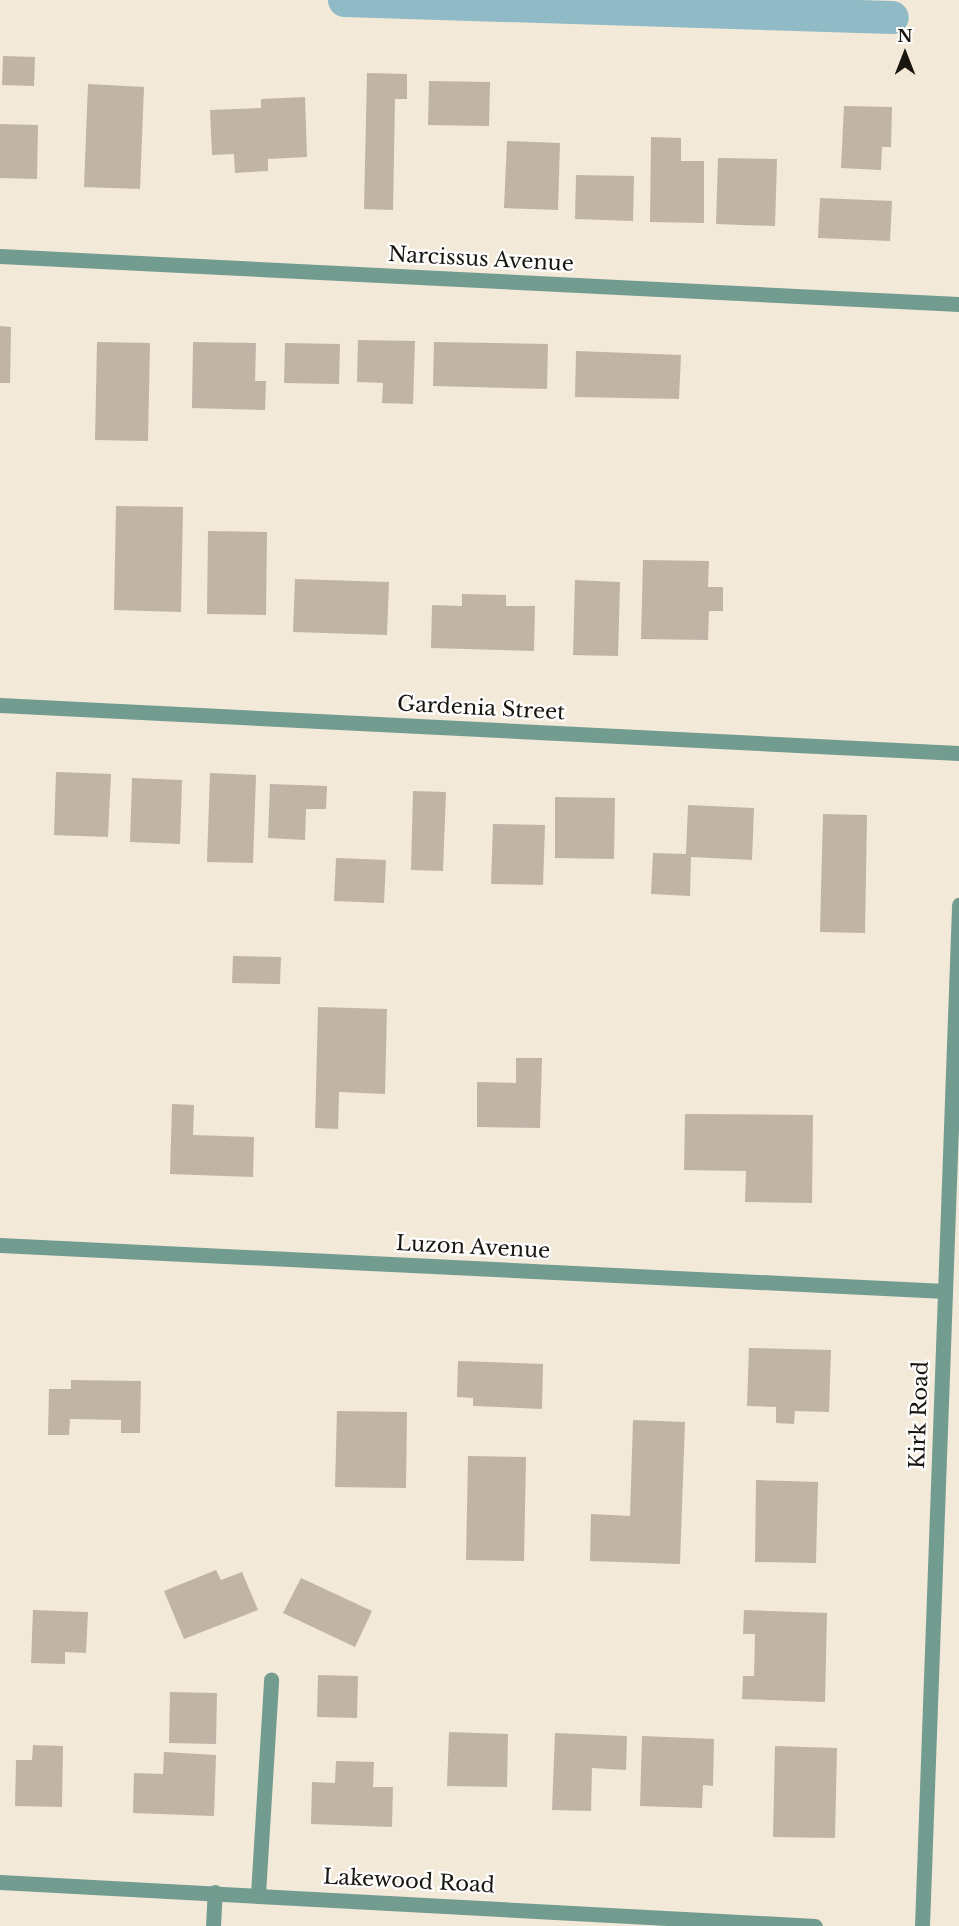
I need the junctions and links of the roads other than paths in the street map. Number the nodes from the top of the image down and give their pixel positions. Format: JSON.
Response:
{"nodes":[{"id":1,"x":0,"y":256,"type":"edge"},
{"id":2,"x":959,"y":304,"type":"edge"},
{"id":3,"x":0,"y":705,"type":"edge"},
{"id":4,"x":959,"y":753,"type":"edge"},
{"id":5,"x":959,"y":904,"type":"edge"},
{"id":6,"x":953,"y":1223,"type":"edge"},
{"id":7,"x":0,"y":1245,"type":"edge"},
{"id":8,"x":945,"y":1291,"type":"junction"},
{"id":9,"x":271,"y":1679,"type":"dead end"},
{"id":10,"x":0,"y":1882,"type":"edge"},
{"id":11,"x":215,"y":1892,"type":"junction"},
{"id":12,"x":258,"y":1894,"type":"junction"},
{"id":13,"x":601,"y":1919,"type":"edge"},
{"id":14,"x":213,"y":1926,"type":"edge"},
{"id":15,"x":815,"y":1926,"type":"edge"},
{"id":16,"x":922,"y":1926,"type":"edge"}],
"edges":[{"from":1,"to":2,"type":"street","name":"Narcissus Avenue"},
{"from":3,"to":4,"type":"street","name":"Gardenia Street"},
{"from":5,"to":6,"type":"street","name":"Kirk Road"},
{"from":6,"to":8,"type":"street","name":"Kirk Road"},
{"from":7,"to":8,"type":"street","name":"Luzon Avenue"},
{"from":8,"to":16,"type":"street","name":"Kirk Road"},
{"from":9,"to":12,"type":"street"},
{"from":10,"to":11,"type":"street","name":"Lakewood Road"},
{"from":11,"to":12,"type":"street","name":"Lakewood Road"},
{"from":11,"to":14,"type":"street"},
{"from":12,"to":13,"type":"street","name":"Lakewood Road"},
{"from":13,"to":15,"type":"street","name":"Lakewood Road"}]}
